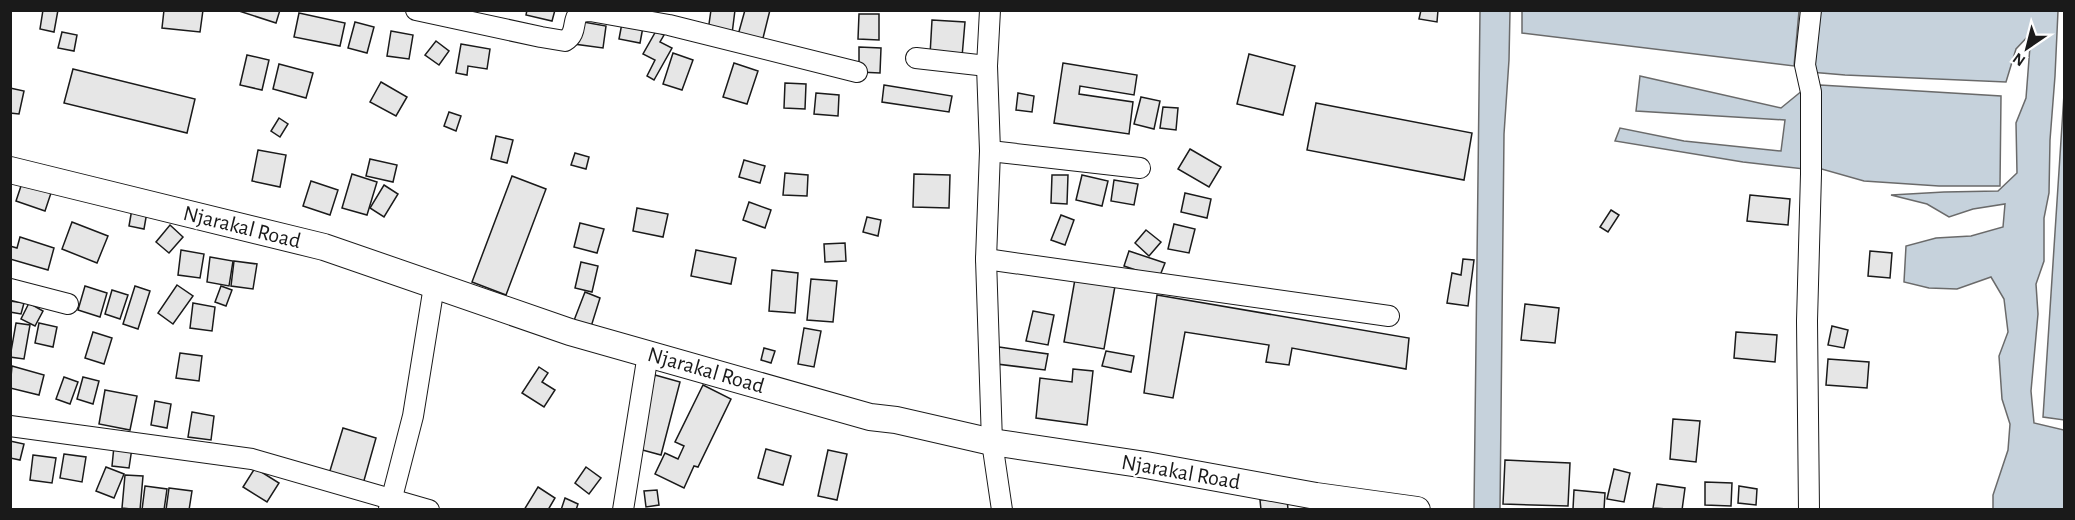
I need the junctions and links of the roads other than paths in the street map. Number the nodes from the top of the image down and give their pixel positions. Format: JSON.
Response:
{"nodes":[{"id":1,"x":416,"y":10,"type":"edge"},
{"id":2,"x":990,"y":10,"type":"edge"},
{"id":3,"x":1811,"y":10,"type":"edge"},
{"id":4,"x":916,"y":58,"type":"dead end"},
{"id":5,"x":987,"y":66,"type":"junction"},
{"id":6,"x":857,"y":72,"type":"dead end"},
{"id":7,"x":990,"y":151,"type":"junction"},
{"id":8,"x":1140,"y":168,"type":"dead end"},
{"id":9,"x":10,"y":170,"type":"edge"},
{"id":10,"x":986,"y":259,"type":"junction"},
{"id":11,"x":434,"y":286,"type":"junction"},
{"id":12,"x":10,"y":289,"type":"edge"},
{"id":13,"x":68,"y":304,"type":"dead end"},
{"id":14,"x":1389,"y":316,"type":"dead end"},
{"id":15,"x":648,"y":354,"type":"junction"},
{"id":16,"x":10,"y":426,"type":"edge"},
{"id":17,"x":992,"y":442,"type":"junction"},
{"id":18,"x":390,"y":504,"type":"edge"},
{"id":19,"x":429,"y":510,"type":"edge"},
{"id":20,"x":623,"y":510,"type":"edge"},
{"id":21,"x":1002,"y":510,"type":"edge"},
{"id":22,"x":1417,"y":510,"type":"edge"},
{"id":23,"x":1809,"y":510,"type":"edge"}],
"edges":[{"from":1,"to":6,"type":"street"},
{"from":2,"to":5,"type":"street"},
{"from":3,"to":23,"type":"street"},
{"from":4,"to":5,"type":"street"},
{"from":5,"to":7,"type":"street"},
{"from":7,"to":8,"type":"street"},
{"from":7,"to":10,"type":"street"},
{"from":9,"to":11,"type":"main road","name":"Njarakal Road"},
{"from":10,"to":14,"type":"street"},
{"from":10,"to":17,"type":"street"},
{"from":11,"to":15,"type":"main road","name":"Njarakal Road"},
{"from":11,"to":18,"type":"street"},
{"from":12,"to":13,"type":"street"},
{"from":15,"to":17,"type":"main road","name":"Njarakal Road"},
{"from":15,"to":20,"type":"street"},
{"from":16,"to":18,"type":"street"},
{"from":17,"to":21,"type":"street"},
{"from":17,"to":22,"type":"main road","name":"Njarakal Road"},
{"from":18,"to":19,"type":"street"}]}
